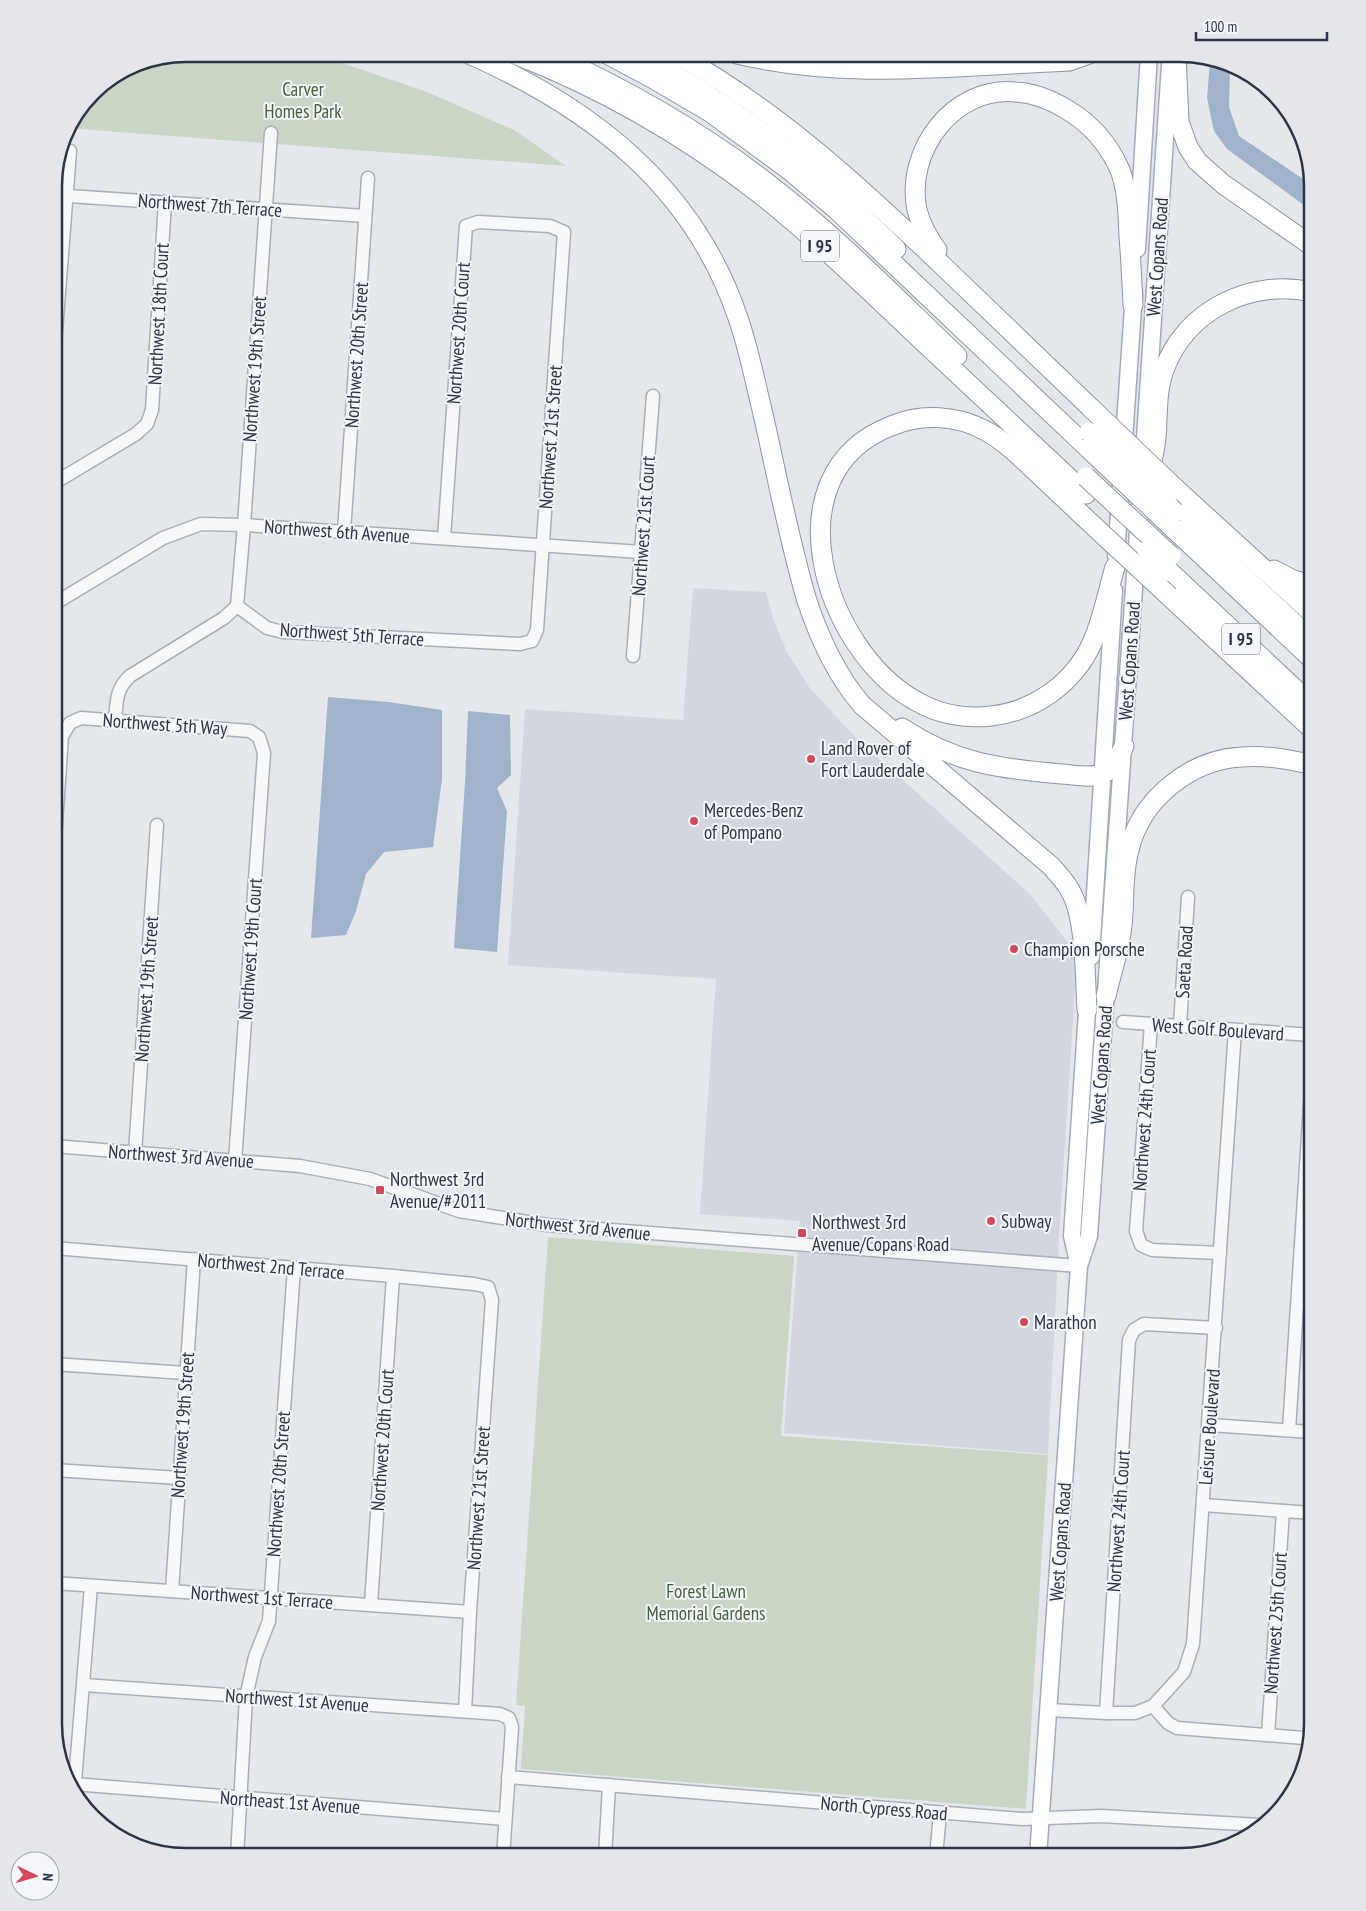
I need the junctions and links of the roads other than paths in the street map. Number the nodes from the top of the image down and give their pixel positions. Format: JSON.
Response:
{"nodes":[{"id":1,"x":487,"y":63,"type":"edge"},
{"id":2,"x":537,"y":63,"type":"edge"},
{"id":3,"x":568,"y":63,"type":"edge"},
{"id":4,"x":624,"y":63,"type":"edge"},
{"id":5,"x":652,"y":63,"type":"edge"},
{"id":6,"x":690,"y":63,"type":"edge"},
{"id":7,"x":789,"y":63,"type":"edge"},
{"id":8,"x":1036,"y":63,"type":"edge"},
{"id":9,"x":1148,"y":63,"type":"edge"},
{"id":10,"x":1169,"y":63,"type":"edge"},
{"id":11,"x":1176,"y":63,"type":"edge"},
{"id":12,"x":271,"y":133,"type":"dead end"},
{"id":13,"x":70,"y":151,"type":"dead end"},
{"id":14,"x":368,"y":178,"type":"dead end"},
{"id":15,"x":63,"y":182,"type":"edge"},
{"id":16,"x":63,"y":195,"type":"edge"},
{"id":17,"x":165,"y":202,"type":"junction"},
{"id":18,"x":265,"y":209,"type":"junction"},
{"id":19,"x":365,"y":216,"type":"junction"},
{"id":20,"x":564,"y":232,"type":"joint"},
{"id":21,"x":1304,"y":240,"type":"edge"},
{"id":22,"x":959,"y":282,"type":"junction"},
{"id":23,"x":1304,"y":291,"type":"edge"},
{"id":24,"x":1133,"y":305,"type":"junction"},
{"id":25,"x":653,"y":396,"type":"dead end"},
{"id":26,"x":1089,"y":440,"type":"junction"},
{"id":27,"x":63,"y":478,"type":"edge"},
{"id":28,"x":1086,"y":485,"type":"junction"},
{"id":29,"x":1140,"y":513,"type":"junction"},
{"id":30,"x":1174,"y":520,"type":"junction"},
{"id":31,"x":244,"y":525,"type":"junction"},
{"id":32,"x":344,"y":532,"type":"junction"},
{"id":33,"x":444,"y":538,"type":"junction"},
{"id":34,"x":1235,"y":542,"type":"junction"},
{"id":35,"x":543,"y":545,"type":"junction"},
{"id":36,"x":640,"y":552,"type":"junction"},
{"id":37,"x":1171,"y":564,"type":"junction"},
{"id":38,"x":1115,"y":567,"type":"junction"},
{"id":39,"x":1304,"y":583,"type":"edge"},
{"id":40,"x":63,"y":599,"type":"edge"},
{"id":41,"x":237,"y":606,"type":"junction"},
{"id":42,"x":1304,"y":606,"type":"edge"},
{"id":43,"x":1304,"y":633,"type":"edge"},
{"id":44,"x":532,"y":641,"type":"joint"},
{"id":45,"x":826,"y":647,"type":"junction"},
{"id":46,"x":1304,"y":650,"type":"edge"},
{"id":47,"x":633,"y":656,"type":"dead end"},
{"id":48,"x":1304,"y":680,"type":"edge"},
{"id":49,"x":1304,"y":697,"type":"edge"},
{"id":50,"x":115,"y":721,"type":"junction"},
{"id":51,"x":1304,"y":722,"type":"edge"},
{"id":52,"x":63,"y":735,"type":"edge"},
{"id":53,"x":259,"y":738,"type":"joint"},
{"id":54,"x":1124,"y":746,"type":"junction"},
{"id":55,"x":1304,"y":763,"type":"edge"},
{"id":56,"x":1102,"y":774,"type":"junction"},
{"id":57,"x":157,"y":825,"type":"dead end"},
{"id":58,"x":1188,"y":897,"type":"dead end"},
{"id":59,"x":1106,"y":996,"type":"junction"},
{"id":60,"x":1087,"y":1010,"type":"junction"},
{"id":61,"x":1124,"y":1022,"type":"dead end"},
{"id":62,"x":1151,"y":1024,"type":"junction"},
{"id":63,"x":1180,"y":1026,"type":"junction"},
{"id":64,"x":1235,"y":1030,"type":"junction"},
{"id":65,"x":1304,"y":1034,"type":"edge"},
{"id":66,"x":62,"y":1147,"type":"edge"},
{"id":67,"x":135,"y":1153,"type":"junction"},
{"id":68,"x":235,"y":1161,"type":"junction"},
{"id":69,"x":1304,"y":1198,"type":"edge"},
{"id":70,"x":62,"y":1249,"type":"edge"},
{"id":71,"x":1220,"y":1253,"type":"junction"},
{"id":72,"x":194,"y":1259,"type":"junction"},
{"id":73,"x":1079,"y":1266,"type":"junction"},
{"id":74,"x":294,"y":1268,"type":"junction"},
{"id":75,"x":393,"y":1276,"type":"junction"},
{"id":76,"x":488,"y":1287,"type":"joint"},
{"id":77,"x":1216,"y":1328,"type":"junction"},
{"id":78,"x":62,"y":1365,"type":"edge"},
{"id":79,"x":185,"y":1374,"type":"junction"},
{"id":80,"x":1209,"y":1425,"type":"junction"},
{"id":81,"x":1289,"y":1430,"type":"junction"},
{"id":82,"x":1304,"y":1431,"type":"edge"},
{"id":83,"x":62,"y":1471,"type":"edge"},
{"id":84,"x":179,"y":1478,"type":"junction"},
{"id":85,"x":1203,"y":1505,"type":"junction"},
{"id":86,"x":1283,"y":1511,"type":"junction"},
{"id":87,"x":1304,"y":1512,"type":"edge"},
{"id":88,"x":62,"y":1584,"type":"edge"},
{"id":89,"x":90,"y":1586,"type":"junction"},
{"id":90,"x":172,"y":1591,"type":"junction"},
{"id":91,"x":270,"y":1599,"type":"junction"},
{"id":92,"x":371,"y":1604,"type":"junction"},
{"id":93,"x":470,"y":1612,"type":"junction"},
{"id":94,"x":84,"y":1685,"type":"junction"},
{"id":95,"x":246,"y":1697,"type":"junction"},
{"id":96,"x":1154,"y":1706,"type":"junction"},
{"id":97,"x":1049,"y":1710,"type":"junction"},
{"id":98,"x":465,"y":1711,"type":"junction"},
{"id":99,"x":1106,"y":1713,"type":"junction"},
{"id":100,"x":1268,"y":1735,"type":"junction"},
{"id":101,"x":1302,"y":1738,"type":"edge"},
{"id":102,"x":508,"y":1777,"type":"junction"},
{"id":103,"x":75,"y":1778,"type":"edge"},
{"id":104,"x":609,"y":1785,"type":"junction"},
{"id":105,"x":81,"y":1789,"type":"edge"},
{"id":106,"x":241,"y":1799,"type":"junction"},
{"id":107,"x":940,"y":1813,"type":"junction"},
{"id":108,"x":505,"y":1818,"type":"junction"},
{"id":109,"x":1041,"y":1819,"type":"junction"},
{"id":110,"x":1253,"y":1825,"type":"edge"},
{"id":111,"x":238,"y":1848,"type":"edge"},
{"id":112,"x":503,"y":1848,"type":"edge"},
{"id":113,"x":606,"y":1848,"type":"edge"},
{"id":114,"x":937,"y":1848,"type":"edge"},
{"id":115,"x":1039,"y":1848,"type":"edge"}],
"edges":[{"from":1,"to":45,"type":"highway"},
{"from":2,"to":28,"type":"highway","number":"I 95"},
{"from":3,"to":28,"type":"highway"},
{"from":4,"to":26,"type":"highway"},
{"from":5,"to":26,"type":"highway","number":"I 95"},
{"from":6,"to":22,"type":"highway"},
{"from":7,"to":8,"type":"highway"},
{"from":9,"to":24,"type":"main road","name":"West Copans Road"},
{"from":10,"to":29,"type":"main road","name":"West Copans Road"},
{"from":11,"to":21,"type":"highway"},
{"from":12,"to":18,"type":"street","name":"Northwest 19th Street"},
{"from":13,"to":15,"type":"street"},
{"from":14,"to":19,"type":"street","name":"Northwest 20th Street"},
{"from":16,"to":17,"type":"street","name":"Northwest 7th Terrace"},
{"from":17,"to":18,"type":"street","name":"Northwest 7th Terrace"},
{"from":17,"to":27,"type":"street","name":"Northwest 18th Court"},
{"from":18,"to":19,"type":"street","name":"Northwest 7th Terrace"},
{"from":18,"to":31,"type":"street","name":"Northwest 19th Street"},
{"from":19,"to":32,"type":"street","name":"Northwest 20th Street"},
{"from":20,"to":33,"type":"street","name":"Northwest 20th Court"},
{"from":20,"to":35,"type":"street","name":"Northwest 21st Street"},
{"from":22,"to":24,"type":"highway"},
{"from":22,"to":34,"type":"highway","bridge":true},
{"from":23,"to":29,"type":"highway"},
{"from":24,"to":38,"type":"main road","name":"West Copans Road"},
{"from":25,"to":36,"type":"street","name":"Northwest 21st Court"},
{"from":26,"to":30,"type":"highway","number":"I 95","bridge":true},
{"from":28,"to":37,"type":"highway","number":"I 95","bridge":true},
{"from":29,"to":54,"type":"main road","name":"West Copans Road"},
{"from":30,"to":43,"type":"highway","number":"I 95"},
{"from":30,"to":46,"type":"highway"},
{"from":31,"to":32,"type":"street","name":"Northwest 6th Avenue"},
{"from":31,"to":40,"type":"street","name":"Northwest 6th Avenue"},
{"from":31,"to":41,"type":"street","name":"Northwest 19th Street"},
{"from":32,"to":33,"type":"street","name":"Northwest 6th Avenue"},
{"from":33,"to":35,"type":"street","name":"Northwest 6th Avenue"},
{"from":34,"to":39,"type":"highway"},
{"from":34,"to":42,"type":"highway"},
{"from":35,"to":36,"type":"street","name":"Northwest 6th Avenue"},
{"from":35,"to":44,"type":"street","name":"Northwest 21st Street"},
{"from":36,"to":47,"type":"street","name":"Northwest 21st Court"},
{"from":37,"to":48,"type":"highway"},
{"from":37,"to":49,"type":"highway","number":"I 95"},
{"from":38,"to":51,"type":"highway","bridge":true},
{"from":38,"to":56,"type":"main road","name":"West Copans Road"},
{"from":41,"to":44,"type":"street","name":"Northwest 5th Terrace"},
{"from":41,"to":50,"type":"street"},
{"from":45,"to":56,"type":"highway"},
{"from":45,"to":60,"type":"highway"},
{"from":50,"to":52,"type":"street","name":"Northwest 5th Way"},
{"from":50,"to":53,"type":"street","name":"Northwest 5th Way"},
{"from":53,"to":68,"type":"street","name":"Northwest 19th Court"},
{"from":54,"to":56,"type":"highway"},
{"from":54,"to":59,"type":"main road","name":"West Copans Road"},
{"from":55,"to":59,"type":"highway"},
{"from":56,"to":60,"type":"main road","name":"West Copans Road"},
{"from":57,"to":67,"type":"street","name":"Northwest 19th Street"},
{"from":58,"to":63,"type":"street","name":"Saeta Road"},
{"from":59,"to":73,"type":"main road","name":"West Copans Road"},
{"from":60,"to":73,"type":"main road","name":"West Copans Road"},
{"from":61,"to":62,"type":"street","name":"West Golf Boulevard"},
{"from":62,"to":63,"type":"street","name":"West Golf Boulevard"},
{"from":62,"to":71,"type":"street","name":"Northwest 24th Court"},
{"from":63,"to":64,"type":"street","name":"West Golf Boulevard"},
{"from":64,"to":65,"type":"street","name":"West Golf Boulevard"},
{"from":64,"to":71,"type":"street","name":"Leisure Boulevard"},
{"from":66,"to":67,"type":"street","name":"Northwest 3rd Avenue"},
{"from":67,"to":68,"type":"street","name":"Northwest 3rd Avenue"},
{"from":68,"to":73,"type":"street","name":"Northwest 3rd Avenue"},
{"from":69,"to":81,"type":"street"},
{"from":70,"to":72,"type":"street","name":"Northwest 2nd Terrace"},
{"from":71,"to":77,"type":"street","name":"Leisure Boulevard"},
{"from":72,"to":74,"type":"street","name":"Northwest 2nd Terrace"},
{"from":72,"to":79,"type":"street","name":"Northwest 19th Street"},
{"from":73,"to":97,"type":"main road","name":"West Copans Road"},
{"from":74,"to":75,"type":"street","name":"Northwest 2nd Terrace"},
{"from":74,"to":91,"type":"street","name":"Northwest 20th Street"},
{"from":75,"to":76,"type":"street","name":"Northwest 2nd Terrace"},
{"from":75,"to":92,"type":"street","name":"Northwest 20th Court"},
{"from":76,"to":93,"type":"street","name":"Northwest 21st Street"},
{"from":77,"to":80,"type":"street","name":"Leisure Boulevard"},
{"from":77,"to":99,"type":"street","name":"Northwest 24th Court"},
{"from":78,"to":79,"type":"street"},
{"from":79,"to":84,"type":"street","name":"Northwest 19th Street"},
{"from":80,"to":81,"type":"street"},
{"from":80,"to":85,"type":"street","name":"Leisure Boulevard"},
{"from":81,"to":82,"type":"street"},
{"from":83,"to":84,"type":"street"},
{"from":84,"to":90,"type":"street","name":"Northwest 19th Street"},
{"from":85,"to":86,"type":"street"},
{"from":85,"to":96,"type":"street","name":"Leisure Boulevard"},
{"from":86,"to":87,"type":"street"},
{"from":86,"to":100,"type":"street","name":"Northwest 25th Court"},
{"from":88,"to":89,"type":"street","name":"Northwest 1st Terrace"},
{"from":89,"to":90,"type":"street","name":"Northwest 1st Terrace"},
{"from":89,"to":94,"type":"street"},
{"from":90,"to":91,"type":"street","name":"Northwest 1st Terrace"},
{"from":91,"to":92,"type":"street","name":"Northwest 1st Terrace"},
{"from":91,"to":95,"type":"street","name":"Northwest 20th Street"},
{"from":92,"to":93,"type":"street","name":"Northwest 1st Terrace"},
{"from":93,"to":98,"type":"street","name":"Northwest 21st Street"},
{"from":94,"to":95,"type":"street","name":"Northwest 1st Avenue"},
{"from":94,"to":103,"type":"street"},
{"from":95,"to":98,"type":"street","name":"Northwest 1st Avenue"},
{"from":95,"to":106,"type":"street","name":"Northwest 20th Street"},
{"from":96,"to":99,"type":"street"},
{"from":96,"to":100,"type":"street"},
{"from":97,"to":99,"type":"street"},
{"from":97,"to":109,"type":"main road","name":"West Copans Road"},
{"from":98,"to":102,"type":"street","name":"Northwest 1st Avenue"},
{"from":100,"to":101,"type":"street"},
{"from":102,"to":104,"type":"street","name":"North Cypress Road"},
{"from":102,"to":108,"type":"street"},
{"from":104,"to":107,"type":"street","name":"North Cypress Road"},
{"from":104,"to":113,"type":"street"},
{"from":105,"to":106,"type":"street","name":"Northeast 1st Avenue"},
{"from":106,"to":108,"type":"street","name":"Northeast 1st Avenue"},
{"from":106,"to":111,"type":"street","name":"Northwest 20th Street"},
{"from":107,"to":109,"type":"street","name":"North Cypress Road"},
{"from":107,"to":114,"type":"street"},
{"from":108,"to":112,"type":"street"},
{"from":109,"to":110,"type":"street","name":"North Cypress Road"},
{"from":109,"to":115,"type":"main road","name":"West Copans Road"}]}
